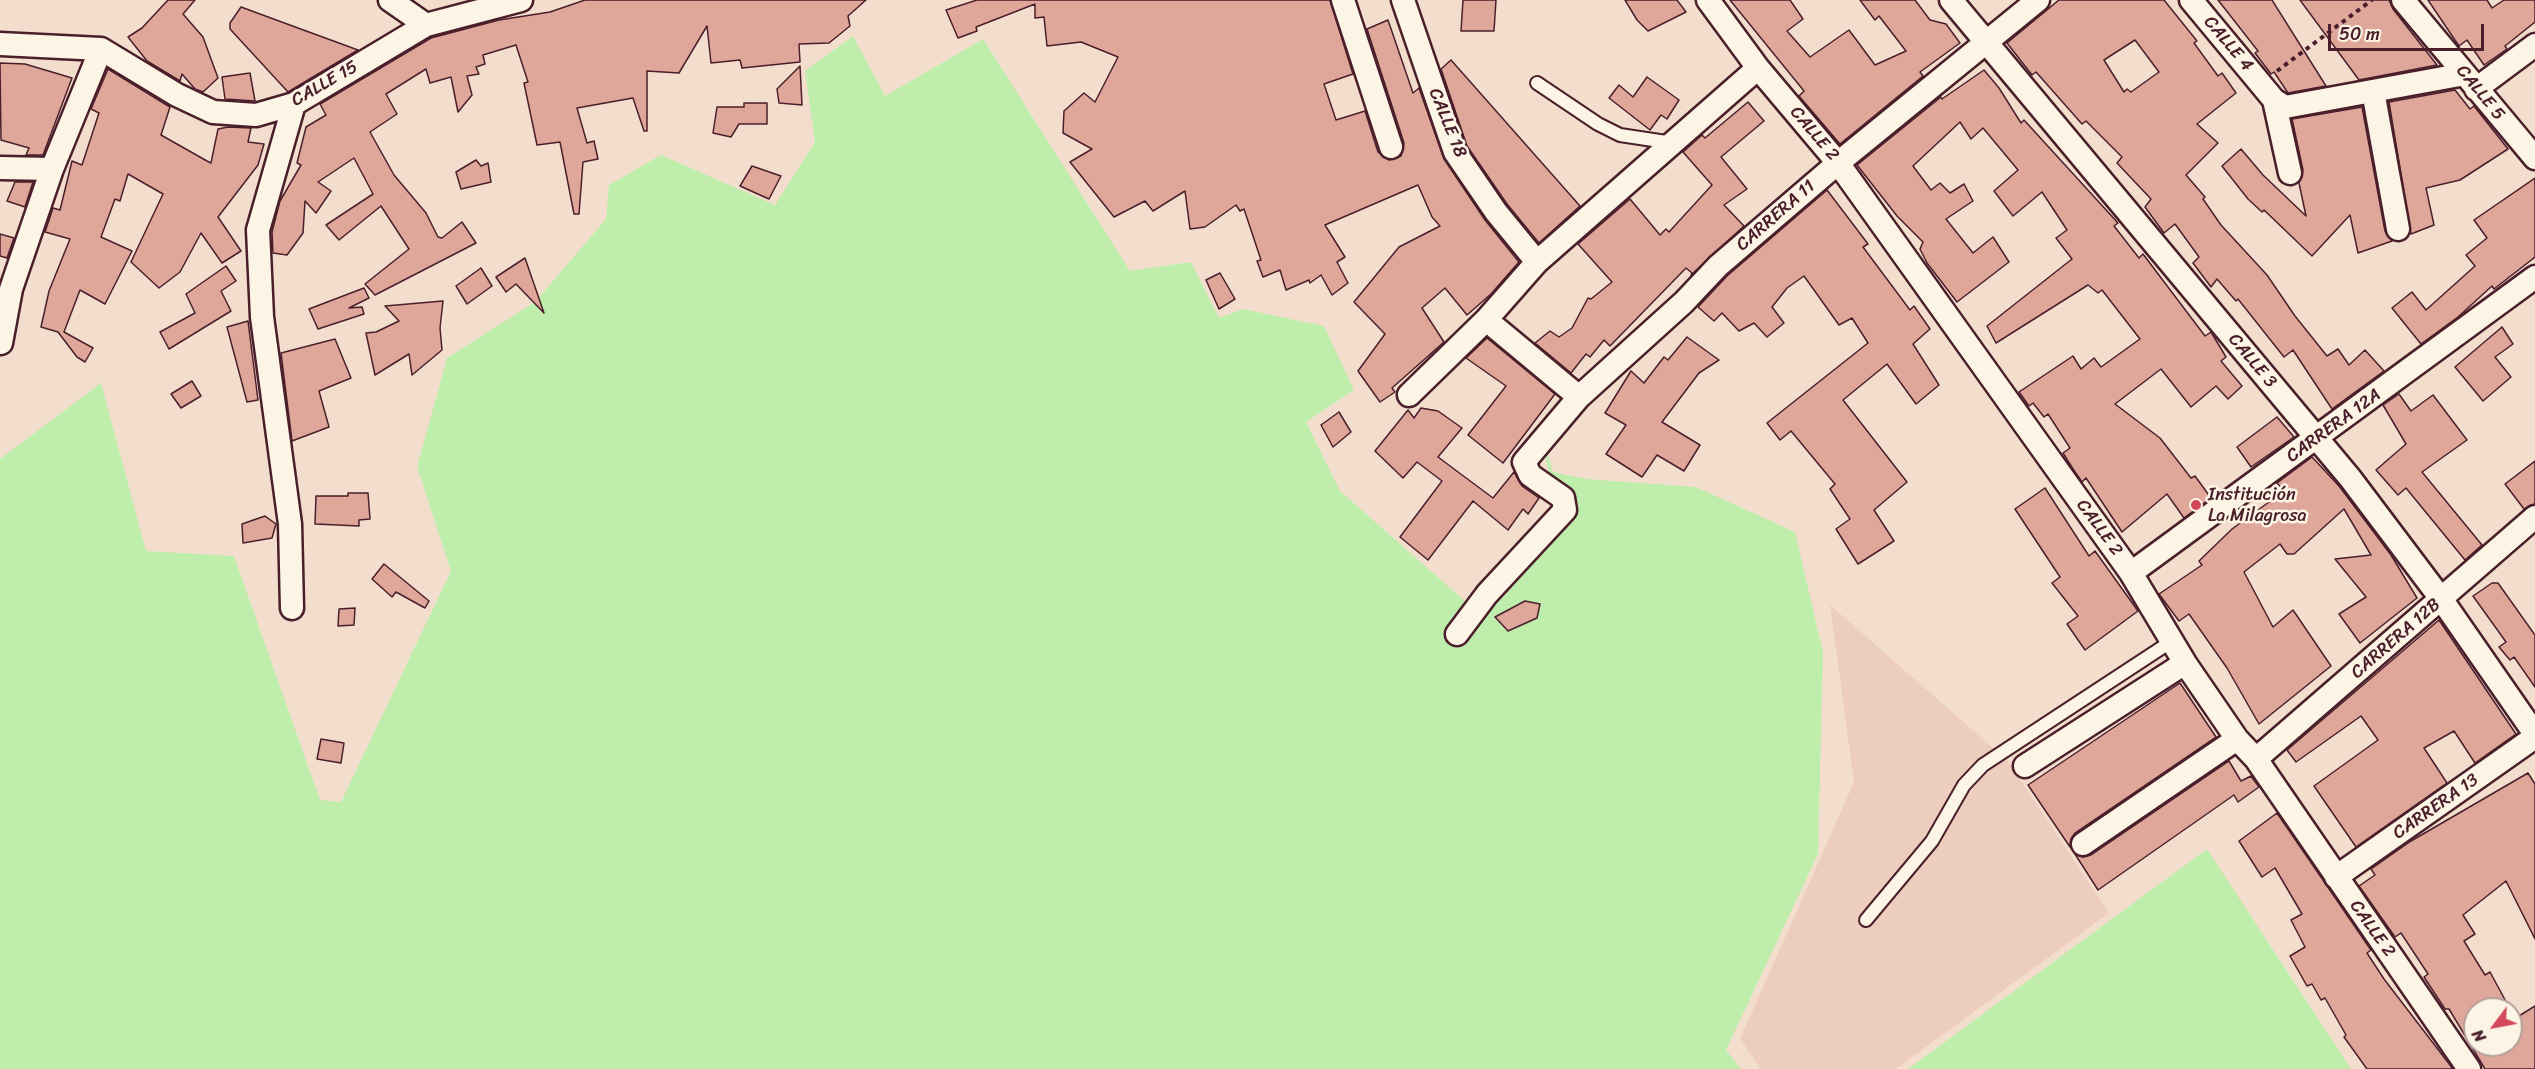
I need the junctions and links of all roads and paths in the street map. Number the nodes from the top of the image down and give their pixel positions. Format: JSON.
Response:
{"nodes":[{"id":1,"x":521,"y":0,"type":"edge"},
{"id":2,"x":1343,"y":0,"type":"edge"},
{"id":3,"x":1402,"y":0,"type":"edge"},
{"id":4,"x":1708,"y":0,"type":"edge"},
{"id":5,"x":1951,"y":0,"type":"edge"},
{"id":6,"x":2038,"y":0,"type":"edge"},
{"id":7,"x":2191,"y":0,"type":"edge"},
{"id":8,"x":2372,"y":0,"type":"edge"},
{"id":9,"x":2403,"y":0,"type":"edge"},
{"id":10,"x":401,"y":2,"type":"edge"},
{"id":11,"x":426,"y":25,"type":"junction"},
{"id":12,"x":1987,"y":41,"type":"junction"},
{"id":13,"x":0,"y":44,"type":"edge"},
{"id":14,"x":2535,"y":45,"type":"edge"},
{"id":15,"x":101,"y":49,"type":"junction"},
{"id":16,"x":1758,"y":68,"type":"junction"},
{"id":17,"x":2471,"y":82,"type":"junction"},
{"id":18,"x":1537,"y":83,"type":"dead end"},
{"id":19,"x":2271,"y":88,"type":"junction"},
{"id":20,"x":2373,"y":91,"type":"junction"},
{"id":21,"x":294,"y":105,"type":"junction"},
{"id":22,"x":1673,"y":142,"type":"junction"},
{"id":23,"x":1391,"y":147,"type":"dead end"},
{"id":24,"x":2535,"y":158,"type":"edge"},
{"id":25,"x":1838,"y":163,"type":"junction"},
{"id":26,"x":0,"y":168,"type":"edge"},
{"id":27,"x":52,"y":169,"type":"junction"},
{"id":28,"x":2290,"y":173,"type":"dead end"},
{"id":29,"x":2398,"y":229,"type":"dead end"},
{"id":30,"x":1537,"y":262,"type":"junction"},
{"id":31,"x":2535,"y":277,"type":"edge"},
{"id":32,"x":1496,"y":328,"type":"dead end"},
{"id":33,"x":1,"y":343,"type":"edge"},
{"id":34,"x":1409,"y":395,"type":"dead end"},
{"id":35,"x":1579,"y":398,"type":"junction"},
{"id":36,"x":2317,"y":439,"type":"junction"},
{"id":37,"x":2535,"y":517,"type":"edge"},
{"id":38,"x":2131,"y":573,"type":"junction"},
{"id":39,"x":2442,"y":600,"type":"junction"},
{"id":40,"x":292,"y":608,"type":"dead end"},
{"id":41,"x":1457,"y":633,"type":"dead end"},
{"id":42,"x":2172,"y":641,"type":"junction"},
{"id":43,"x":2185,"y":663,"type":"junction"},
{"id":44,"x":2535,"y":736,"type":"edge"},
{"id":45,"x":2237,"y":738,"type":"junction"},
{"id":46,"x":2256,"y":759,"type":"junction"},
{"id":47,"x":2025,"y":766,"type":"dead end"},
{"id":48,"x":2083,"y":844,"type":"dead end"},
{"id":49,"x":2336,"y":877,"type":"junction"},
{"id":50,"x":1866,"y":920,"type":"dead end"},
{"id":51,"x":2469,"y":1069,"type":"edge"}],
"edges":[{"from":1,"to":11,"type":"street","name":"CALLE 15"},
{"from":2,"to":23,"type":"street"},
{"from":3,"to":30,"type":"street","name":"CALLE 18"},
{"from":4,"to":16,"type":"street","name":"CALLE 2"},
{"from":5,"to":12,"type":"street","name":"CALLE 3"},
{"from":6,"to":12,"type":"street","name":"CARRERA 11"},
{"from":7,"to":19,"type":"street","name":"CALLE 4"},
{"from":8,"to":19,"type":"path"},
{"from":9,"to":17,"type":"street","name":"CALLE 5"},
{"from":10,"to":11,"type":"street"},
{"from":11,"to":21,"type":"street","name":"CALLE 15"},
{"from":12,"to":25,"type":"street","name":"CARRERA 11"},
{"from":12,"to":36,"type":"street","name":"CALLE 3"},
{"from":13,"to":15,"type":"street"},
{"from":14,"to":17,"type":"street"},
{"from":15,"to":21,"type":"street","name":"CALLE 15"},
{"from":15,"to":27,"type":"street"},
{"from":16,"to":22,"type":"street"},
{"from":16,"to":25,"type":"street","name":"CALLE 2"},
{"from":17,"to":20,"type":"street"},
{"from":17,"to":24,"type":"street","name":"CALLE 5"},
{"from":18,"to":22,"type":"lane"},
{"from":19,"to":20,"type":"street"},
{"from":19,"to":28,"type":"street"},
{"from":20,"to":29,"type":"street"},
{"from":21,"to":40,"type":"street"},
{"from":22,"to":30,"type":"street"},
{"from":25,"to":35,"type":"street","name":"CARRERA 11"},
{"from":25,"to":38,"type":"street","name":"CALLE 2"},
{"from":26,"to":27,"type":"street"},
{"from":27,"to":33,"type":"street"},
{"from":30,"to":34,"type":"street"},
{"from":31,"to":36,"type":"street","name":"CARRERA 12A"},
{"from":32,"to":35,"type":"street"},
{"from":35,"to":41,"type":"street","name":"CARRERA 11"},
{"from":36,"to":38,"type":"street","name":"CARRERA 12A"},
{"from":36,"to":39,"type":"street","name":"CALLE 3"},
{"from":37,"to":39,"type":"street","name":"CARRERA 12B"},
{"from":38,"to":42,"type":"street","name":"CALLE 2"},
{"from":39,"to":44,"type":"street","name":"CALLE 3"},
{"from":39,"to":46,"type":"street","name":"CARRERA 12B"},
{"from":42,"to":43,"type":"street","name":"CALLE 2"},
{"from":42,"to":50,"type":"lane"},
{"from":43,"to":45,"type":"street","name":"CALLE 2"},
{"from":43,"to":47,"type":"street"},
{"from":44,"to":49,"type":"street","name":"CARRERA 13"},
{"from":45,"to":46,"type":"street","name":"CALLE 2"},
{"from":45,"to":48,"type":"street"},
{"from":46,"to":49,"type":"street","name":"CALLE 2"},
{"from":49,"to":51,"type":"street","name":"CALLE 2"}]}
